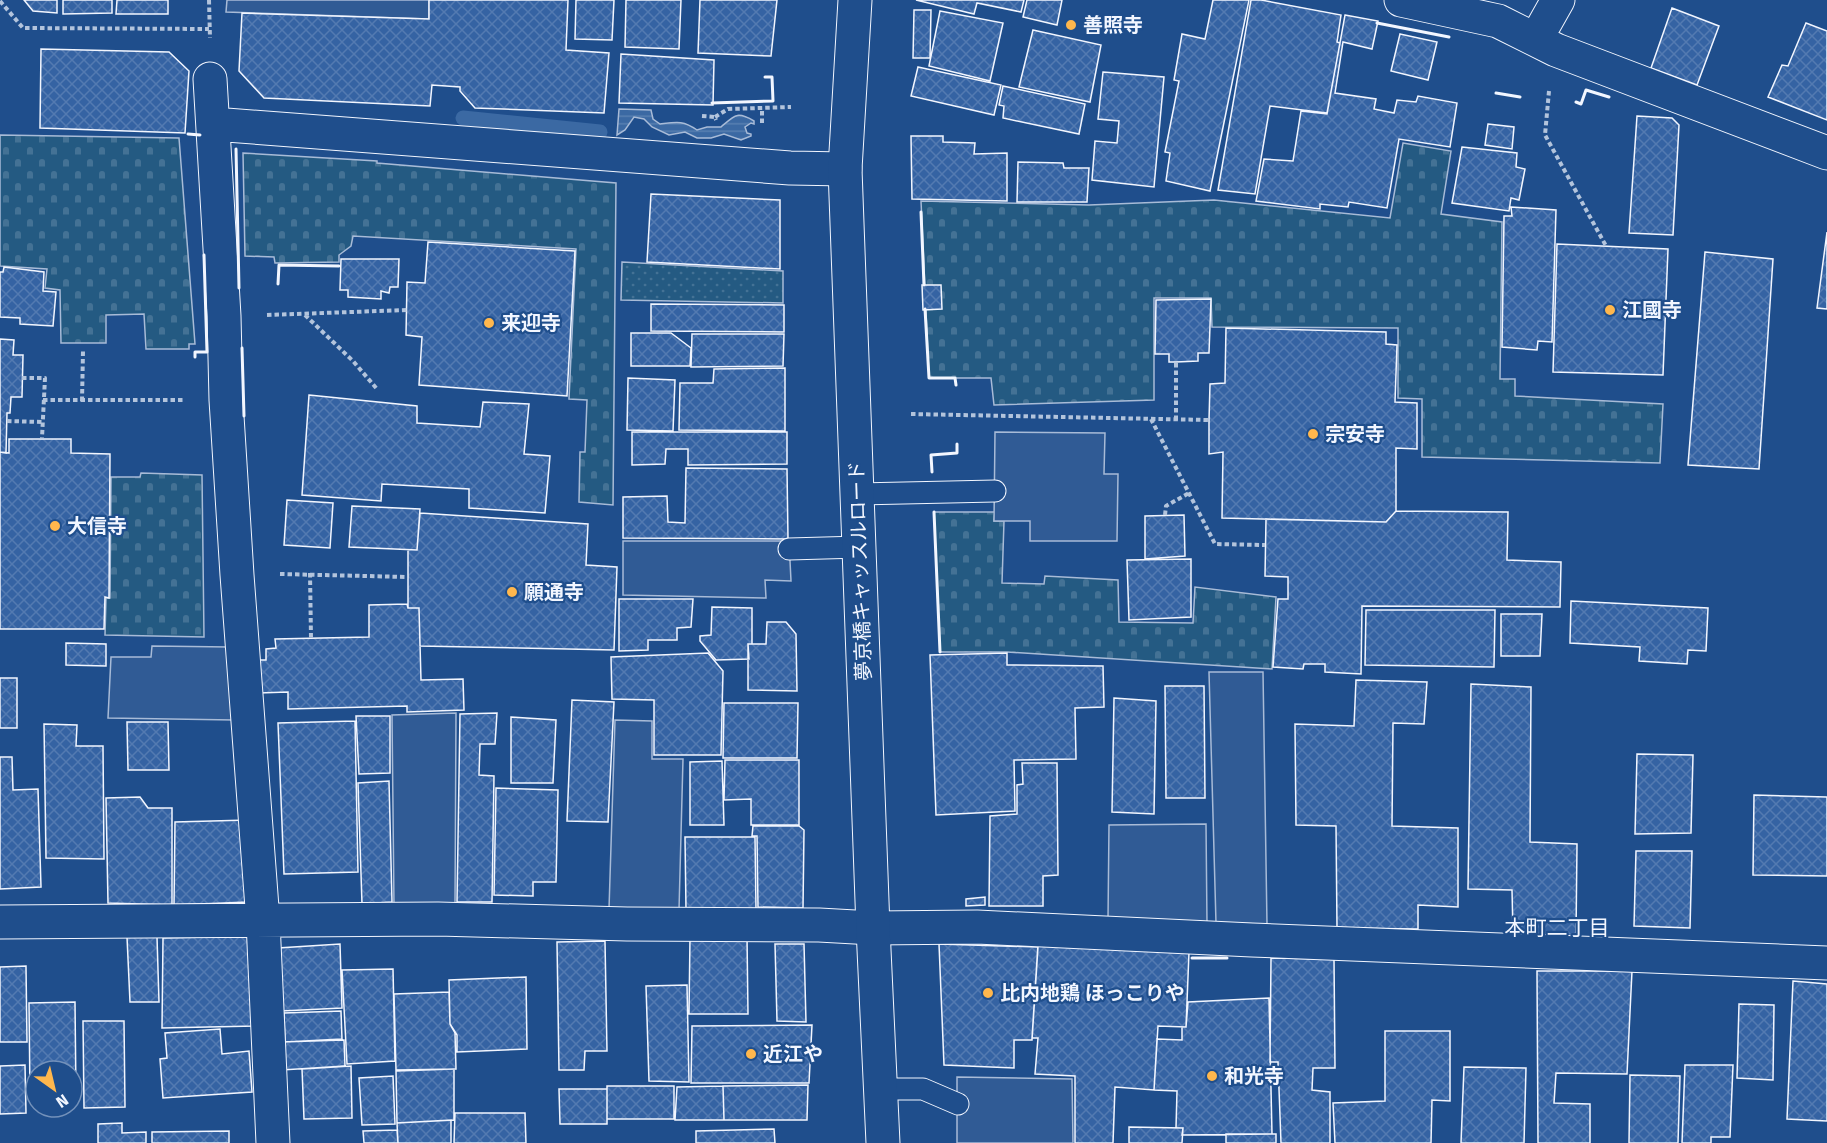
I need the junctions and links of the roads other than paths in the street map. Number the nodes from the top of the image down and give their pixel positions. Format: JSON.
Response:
{"nodes":[{"id":1,"x":855,"y":0,"type":"edge"},
{"id":2,"x":1401,"y":0,"type":"edge"},
{"id":3,"x":1558,"y":0,"type":"edge"},
{"id":4,"x":1546,"y":44,"type":"junction"},
{"id":5,"x":210,"y":80,"type":"dead end"},
{"id":6,"x":213,"y":124,"type":"junction"},
{"id":7,"x":1827,"y":153,"type":"edge"},
{"id":8,"x":845,"y":169,"type":"junction"},
{"id":9,"x":995,"y":491,"type":"dead end"},
{"id":10,"x":858,"y":494,"type":"junction"},
{"id":11,"x":860,"y":547,"type":"junction"},
{"id":12,"x":789,"y":549,"type":"dead end"},
{"id":13,"x":262,"y":921,"type":"junction"},
{"id":14,"x":0,"y":922,"type":"edge"},
{"id":15,"x":873,"y":928,"type":"junction"},
{"id":16,"x":1827,"y":963,"type":"edge"},
{"id":17,"x":880,"y":1089,"type":"junction"},
{"id":18,"x":958,"y":1104,"type":"dead end"},
{"id":19,"x":273,"y":1143,"type":"edge"},
{"id":20,"x":883,"y":1143,"type":"edge"}],
"edges":[{"from":1,"to":8,"type":"street","name":"夢京橋キャッスルロード"},
{"from":2,"to":4,"type":"street"},
{"from":3,"to":4,"type":"street"},
{"from":4,"to":7,"type":"street"},
{"from":5,"to":6,"type":"street"},
{"from":6,"to":8,"type":"street"},
{"from":6,"to":13,"type":"street"},
{"from":8,"to":10,"type":"street","name":"夢京橋キャッスルロード"},
{"from":9,"to":10,"type":"lane"},
{"from":10,"to":11,"type":"street","name":"夢京橋キャッスルロード"},
{"from":11,"to":12,"type":"lane"},
{"from":11,"to":15,"type":"street","name":"夢京橋キャッスルロード"},
{"from":13,"to":14,"type":"street"},
{"from":13,"to":15,"type":"street"},
{"from":13,"to":19,"type":"street"},
{"from":15,"to":16,"type":"street"},
{"from":15,"to":17,"type":"street","name":"夢京橋キャッスルロード"},
{"from":17,"to":18,"type":"lane"},
{"from":17,"to":20,"type":"street","name":"夢京橋キャッスルロード"}]}
